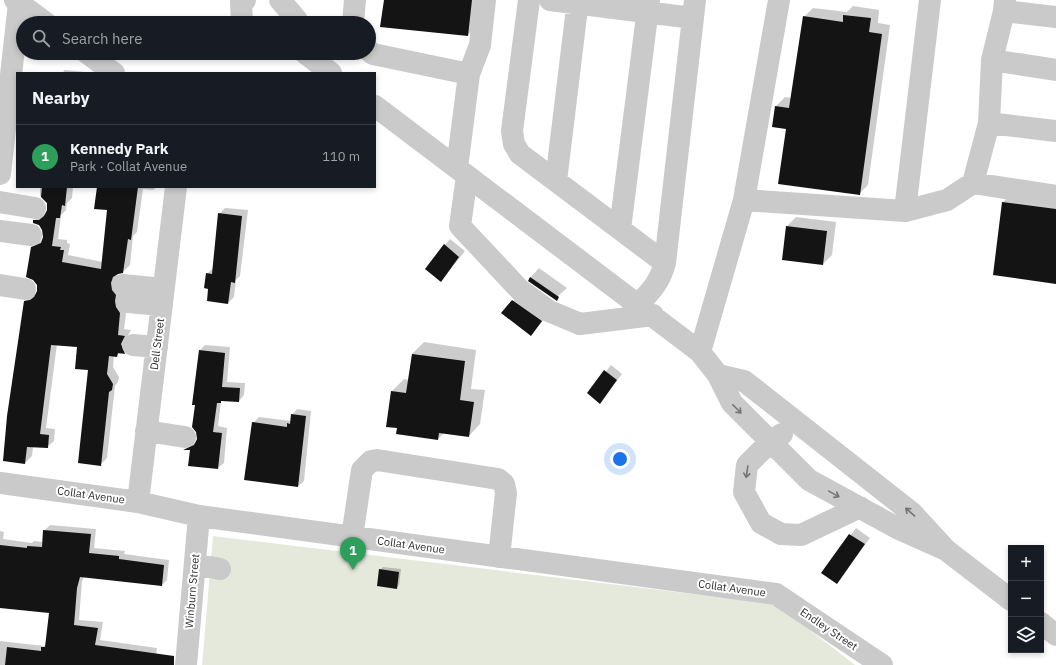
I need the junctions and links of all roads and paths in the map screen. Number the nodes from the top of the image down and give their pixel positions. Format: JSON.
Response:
{"nodes":[{"id":1,"x":280,"y":0,"type":"edge"},
{"id":2,"x":355,"y":0,"type":"edge"},
{"id":3,"x":485,"y":0,"type":"edge"},
{"id":4,"x":529,"y":0,"type":"edge"},
{"id":5,"x":550,"y":0,"type":"edge"},
{"id":6,"x":779,"y":0,"type":"edge"},
{"id":7,"x":930,"y":0,"type":"edge"},
{"id":8,"x":242,"y":1,"type":"edge"},
{"id":9,"x":17,"y":2,"type":"edge"},
{"id":10,"x":577,"y":2,"type":"edge"},
{"id":11,"x":1005,"y":5,"type":"edge"},
{"id":12,"x":648,"y":6,"type":"edge"},
{"id":13,"x":694,"y":9,"type":"edge"},
{"id":14,"x":16,"y":16,"type":"edge"},
{"id":15,"x":36,"y":16,"type":"edge"},
{"id":16,"x":242,"y":16,"type":"edge"},
{"id":17,"x":293,"y":16,"type":"edge"},
{"id":18,"x":354,"y":16,"type":"edge"},
{"id":19,"x":1056,"y":17,"type":"edge"},
{"id":20,"x":16,"y":29,"type":"edge"},
{"id":21,"x":376,"y":55,"type":"edge"},
{"id":22,"x":96,"y":60,"type":"edge"},
{"id":23,"x":314,"y":60,"type":"edge"},
{"id":24,"x":992,"y":60,"type":"junction"},
{"id":25,"x":1056,"y":70,"type":"edge"},
{"id":26,"x":113,"y":72,"type":"edge"},
{"id":27,"x":331,"y":72,"type":"edge"},
{"id":28,"x":469,"y":74,"type":"junction"},
{"id":29,"x":14,"y":84,"type":"edge"},
{"id":30,"x":376,"y":107,"type":"edge"},
{"id":31,"x":11,"y":123,"type":"edge"},
{"id":32,"x":989,"y":124,"type":"junction"},
{"id":33,"x":1056,"y":131,"type":"edge"},
{"id":34,"x":6,"y":168,"type":"edge"},
{"id":35,"x":462,"y":172,"type":"junction"},
{"id":36,"x":556,"y":181,"type":"junction"},
{"id":37,"x":973,"y":184,"type":"junction"},
{"id":38,"x":176,"y":188,"type":"edge"},
{"id":39,"x":1056,"y":196,"type":"edge"},
{"id":40,"x":744,"y":200,"type":"junction"},
{"id":41,"x":0,"y":202,"type":"edge"},
{"id":42,"x":35,"y":208,"type":"dead end"},
{"id":43,"x":905,"y":211,"type":"junction"},
{"id":44,"x":620,"y":229,"type":"junction"},
{"id":45,"x":0,"y":232,"type":"edge"},
{"id":46,"x":0,"y":242,"type":"edge"},
{"id":47,"x":665,"y":263,"type":"junction"},
{"id":48,"x":0,"y":285,"type":"edge"},
{"id":49,"x":25,"y":289,"type":"dead end"},
{"id":50,"x":125,"y":293,"type":"dead end"},
{"id":51,"x":163,"y":297,"type":"junction"},
{"id":52,"x":646,"y":309,"type":"junction"},
{"id":53,"x":133,"y":344,"type":"dead end"},
{"id":54,"x":156,"y":347,"type":"junction"},
{"id":55,"x":700,"y":352,"type":"junction"},
{"id":56,"x":718,"y":375,"type":"junction"},
{"id":57,"x":798,"y":424,"type":"junction"},
{"id":58,"x":146,"y":431,"type":"junction"},
{"id":59,"x":185,"y":437,"type":"dead end"},
{"id":60,"x":770,"y":442,"type":"junction"},
{"id":61,"x":0,"y":483,"type":"edge"},
{"id":62,"x":138,"y":502,"type":"junction"},
{"id":63,"x":860,"y":507,"type":"junction"},
{"id":64,"x":199,"y":516,"type":"junction"},
{"id":65,"x":352,"y":537,"type":"junction"},
{"id":66,"x":946,"y":550,"type":"junction"},
{"id":67,"x":499,"y":557,"type":"junction"},
{"id":68,"x":195,"y":564,"type":"junction"},
{"id":69,"x":220,"y":569,"type":"dead end"},
{"id":70,"x":776,"y":594,"type":"joint"},
{"id":71,"x":1008,"y":598,"type":"edge"},
{"id":72,"x":1044,"y":625,"type":"edge"},
{"id":73,"x":1056,"y":635,"type":"edge"},
{"id":74,"x":186,"y":665,"type":"edge"},
{"id":75,"x":882,"y":665,"type":"edge"}],
"edges":[{"from":1,"to":17,"type":"street"},
{"from":2,"to":18,"type":"street"},
{"from":3,"to":28,"type":"street"},
{"from":4,"to":36,"type":"street"},
{"from":5,"to":10,"type":"street"},
{"from":6,"to":40,"type":"street"},
{"from":7,"to":43,"type":"street"},
{"from":8,"to":16,"type":"street"},
{"from":9,"to":14,"type":"street"},
{"from":9,"to":15,"type":"street"},
{"from":10,"to":12,"type":"street"},
{"from":10,"to":36,"type":"street"},
{"from":11,"to":19,"type":"street"},
{"from":11,"to":24,"type":"street"},
{"from":12,"to":13,"type":"street"},
{"from":12,"to":44,"type":"street"},
{"from":13,"to":47,"type":"street"},
{"from":20,"to":29,"type":"street"},
{"from":21,"to":28,"type":"street"},
{"from":22,"to":26,"type":"street"},
{"from":23,"to":27,"type":"street"},
{"from":24,"to":25,"type":"street"},
{"from":24,"to":32,"type":"street"},
{"from":28,"to":35,"type":"street"},
{"from":29,"to":31,"type":"street"},
{"from":30,"to":35,"type":"street"},
{"from":31,"to":34,"type":"street"},
{"from":32,"to":33,"type":"street"},
{"from":32,"to":37,"type":"street"},
{"from":35,"to":52,"type":"street"},
{"from":35,"to":52,"type":"street"},
{"from":36,"to":44,"type":"street"},
{"from":37,"to":39,"type":"street"},
{"from":37,"to":43,"type":"street"},
{"from":38,"to":51,"type":"street","name":"Dell Street"},
{"from":40,"to":43,"type":"street"},
{"from":40,"to":55,"type":"street"},
{"from":41,"to":42,"type":"street"},
{"from":44,"to":47,"type":"street"},
{"from":45,"to":46,"type":"street"},
{"from":47,"to":52,"type":"street"},
{"from":48,"to":49,"type":"street"},
{"from":50,"to":51,"type":"street"},
{"from":51,"to":54,"type":"street","name":"Dell Street"},
{"from":52,"to":55,"type":"street"},
{"from":53,"to":54,"type":"street"},
{"from":54,"to":58,"type":"street","name":"Dell Street"},
{"from":55,"to":56,"type":"street"},
{"from":56,"to":57,"type":"street"},
{"from":56,"to":60,"type":"street","one_way":true},
{"from":57,"to":60,"type":"street"},
{"from":66,"to":57,"type":"street","one_way":true},
{"from":58,"to":59,"type":"street"},
{"from":58,"to":62,"type":"street","name":"Dell Street"},
{"from":60,"to":63,"type":"street","one_way":true},
{"from":60,"to":63,"type":"street","one_way":true},
{"from":61,"to":62,"type":"street","name":"Collat Avenue"},
{"from":62,"to":64,"type":"street","name":"Collat Avenue"},
{"from":63,"to":66,"type":"street"},
{"from":64,"to":65,"type":"street","name":"Collat Avenue"},
{"from":64,"to":68,"type":"street","name":"Winburn Street"},
{"from":65,"to":67,"type":"street","name":"Collat Avenue"},
{"from":65,"to":67,"type":"street"},
{"from":66,"to":71,"type":"street"},
{"from":67,"to":70,"type":"street","name":"Collat Avenue"},
{"from":68,"to":69,"type":"street"},
{"from":68,"to":74,"type":"street","name":"Winburn Street"},
{"from":70,"to":75,"type":"street","name":"Endley Street"},
{"from":72,"to":73,"type":"street"}]}
